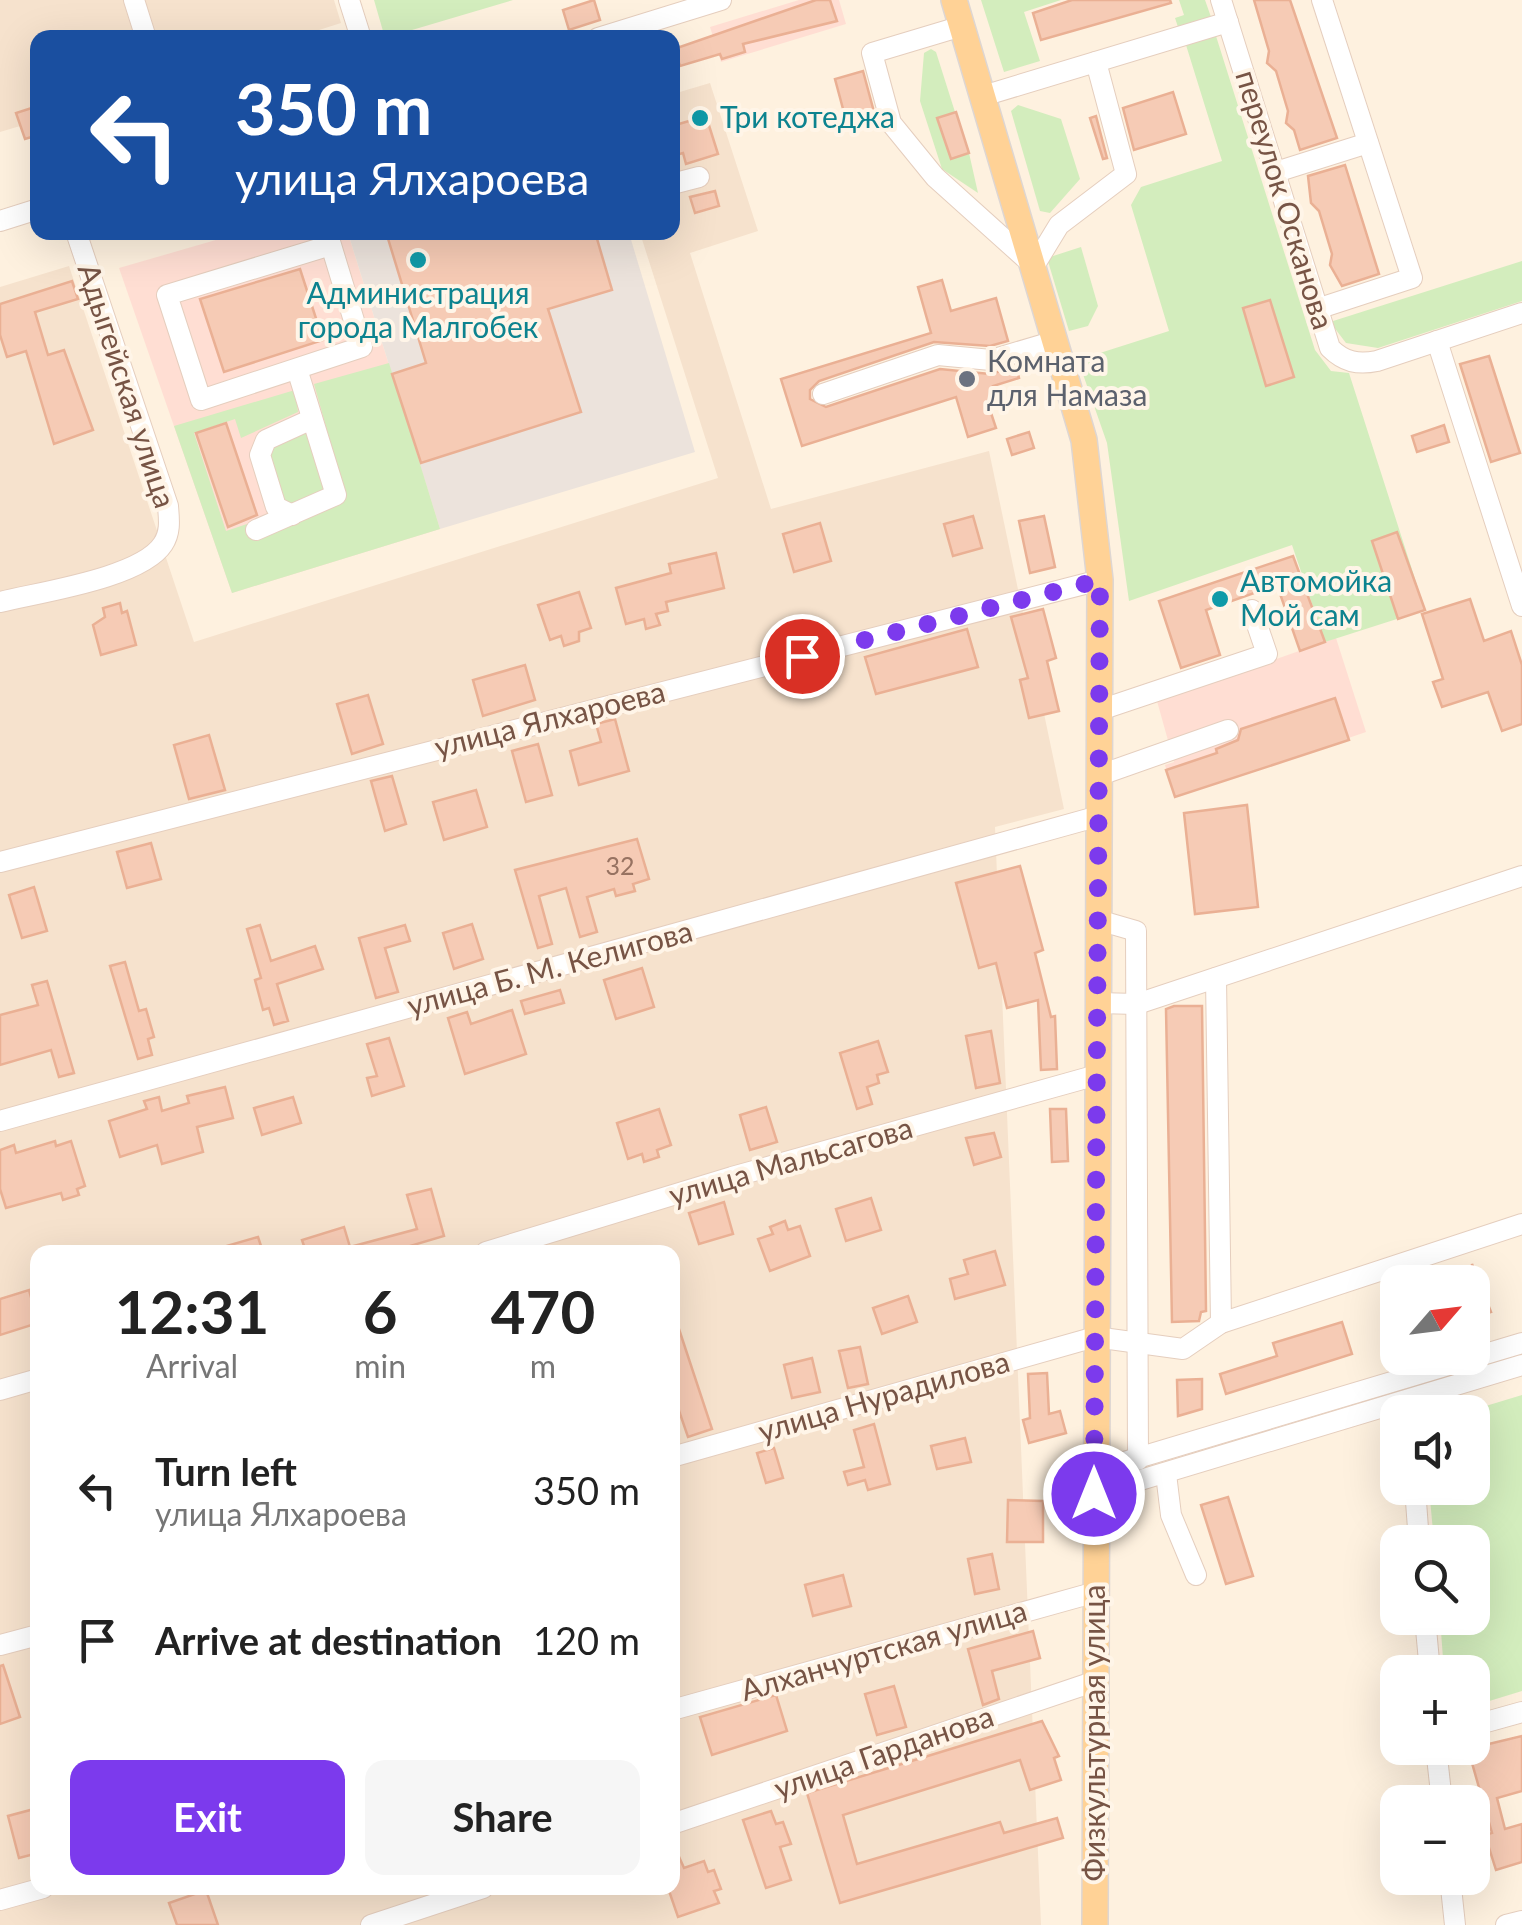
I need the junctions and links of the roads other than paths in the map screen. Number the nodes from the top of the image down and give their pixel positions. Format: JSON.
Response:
{"nodes":[{"id":1,"x":134,"y":0,"type":"edge"},
{"id":2,"x":350,"y":0,"type":"edge"},
{"id":3,"x":721,"y":0,"type":"edge"},
{"id":4,"x":954,"y":0,"type":"edge"},
{"id":5,"x":1221,"y":0,"type":"edge"},
{"id":6,"x":1322,"y":0,"type":"edge"},
{"id":7,"x":1228,"y":22,"type":"junction"},
{"id":8,"x":962,"y":26,"type":"junction"},
{"id":9,"x":143,"y":30,"type":"edge"},
{"id":10,"x":359,"y":30,"type":"edge"},
{"id":11,"x":625,"y":30,"type":"edge"},
{"id":12,"x":1096,"y":62,"type":"junction"},
{"id":13,"x":983,"y":96,"type":"junction"},
{"id":14,"x":1368,"y":143,"type":"junction"},
{"id":15,"x":1276,"y":172,"type":"junction"},
{"id":16,"x":699,"y":177,"type":"dead end"},
{"id":17,"x":680,"y":182,"type":"edge"},
{"id":18,"x":30,"y":212,"type":"edge"},
{"id":19,"x":0,"y":221,"type":"edge"},
{"id":20,"x":79,"y":240,"type":"edge"},
{"id":21,"x":326,"y":240,"type":"edge"},
{"id":22,"x":329,"y":240,"type":"edge"},
{"id":23,"x":1034,"y":266,"type":"junction"},
{"id":24,"x":1318,"y":308,"type":"junction"},
{"id":25,"x":1522,"y":314,"type":"edge"},
{"id":26,"x":1056,"y":341,"type":"junction"},
{"id":27,"x":1437,"y":342,"type":"junction"},
{"id":28,"x":297,"y":368,"type":"junction"},
{"id":29,"x":824,"y":394,"type":"dead end"},
{"id":30,"x":312,"y":418,"type":"junction"},
{"id":31,"x":292,"y":514,"type":"junction"},
{"id":32,"x":256,"y":530,"type":"dead end"},
{"id":33,"x":1100,"y":580,"type":"junction"},
{"id":34,"x":0,"y":602,"type":"edge"},
{"id":35,"x":1522,"y":606,"type":"edge"},
{"id":36,"x":1252,"y":610,"type":"dead end"},
{"id":37,"x":1100,"y":710,"type":"junction"},
{"id":38,"x":1228,"y":730,"type":"dead end"},
{"id":39,"x":1100,"y":775,"type":"junction"},
{"id":40,"x":1099,"y":816,"type":"junction"},
{"id":41,"x":0,"y":862,"type":"edge"},
{"id":42,"x":1522,"y":876,"type":"edge"},
{"id":43,"x":1098,"y":920,"type":"junction"},
{"id":44,"x":1216,"y":978,"type":"junction"},
{"id":45,"x":1098,"y":1003,"type":"junction"},
{"id":46,"x":1137,"y":1004,"type":"junction"},
{"id":47,"x":1097,"y":1075,"type":"junction"},
{"id":48,"x":0,"y":1121,"type":"edge"},
{"id":49,"x":1522,"y":1224,"type":"edge"},
{"id":50,"x":510,"y":1245,"type":"edge"},
{"id":51,"x":1221,"y":1324,"type":"junction"},
{"id":52,"x":1095,"y":1337,"type":"junction"},
{"id":53,"x":1138,"y":1343,"type":"junction"},
{"id":54,"x":1522,"y":1343,"type":"edge"},
{"id":55,"x":1522,"y":1365,"type":"edge"},
{"id":56,"x":30,"y":1382,"type":"edge"},
{"id":57,"x":0,"y":1390,"type":"edge"},
{"id":58,"x":1439,"y":1395,"type":"edge"},
{"id":59,"x":1380,"y":1414,"type":"edge"},
{"id":60,"x":680,"y":1455,"type":"edge"},
{"id":61,"x":1138,"y":1460,"type":"junction"},
{"id":62,"x":1166,"y":1474,"type":"junction"},
{"id":63,"x":1094,"y":1482,"type":"junction"},
{"id":64,"x":1196,"y":1574,"type":"dead end"},
{"id":65,"x":1096,"y":1592,"type":"junction"},
{"id":66,"x":30,"y":1637,"type":"edge"},
{"id":67,"x":0,"y":1645,"type":"edge"},
{"id":68,"x":1096,"y":1681,"type":"junction"},
{"id":69,"x":680,"y":1708,"type":"edge"},
{"id":70,"x":1522,"y":1712,"type":"edge"},
{"id":71,"x":1490,"y":1721,"type":"edge"},
{"id":72,"x":680,"y":1821,"type":"edge"},
{"id":73,"x":30,"y":1892,"type":"edge"},
{"id":74,"x":462,"y":1895,"type":"edge"},
{"id":75,"x":1451,"y":1895,"type":"edge"},
{"id":76,"x":0,"y":1900,"type":"edge"},
{"id":77,"x":1522,"y":1920,"type":"edge"},
{"id":78,"x":371,"y":1925,"type":"edge"},
{"id":79,"x":1096,"y":1925,"type":"edge"},
{"id":80,"x":1454,"y":1925,"type":"edge"},
{"id":81,"x":1506,"y":1925,"type":"edge"}],
"edges":[{"from":1,"to":9,"type":"street"},
{"from":2,"to":10,"type":"street"},
{"from":3,"to":11,"type":"street"},
{"from":4,"to":8,"type":"main road","name":"Физкультурная улица"},
{"from":5,"to":7,"type":"street","name":"переулок Осканова"},
{"from":6,"to":14,"type":"street"},
{"from":7,"to":12,"type":"street"},
{"from":7,"to":15,"type":"street","name":"переулок Осканова"},
{"from":8,"to":13,"type":"main road","name":"Физкультурная улица"},
{"from":8,"to":23,"type":"street"},
{"from":12,"to":13,"type":"street"},
{"from":12,"to":23,"type":"street"},
{"from":13,"to":23,"type":"main road","name":"Физкультурная улица"},
{"from":14,"to":15,"type":"street"},
{"from":14,"to":24,"type":"street"},
{"from":15,"to":24,"type":"street","name":"переулок Осканова"},
{"from":16,"to":17,"type":"street"},
{"from":18,"to":19,"type":"street"},
{"from":20,"to":34,"type":"street","name":"Адыгейская улица"},
{"from":21,"to":28,"type":"street"},
{"from":22,"to":28,"type":"street"},
{"from":23,"to":26,"type":"main road","name":"Физкультурная улица"},
{"from":24,"to":27,"type":"street","name":"переулок Осканова"},
{"from":25,"to":27,"type":"street","name":"переулок Осканова"},
{"from":26,"to":29,"type":"street"},
{"from":26,"to":33,"type":"main road","name":"Физкультурная улица"},
{"from":27,"to":35,"type":"street"},
{"from":28,"to":30,"type":"street"},
{"from":30,"to":31,"type":"street"},
{"from":30,"to":31,"type":"street"},
{"from":31,"to":32,"type":"street"},
{"from":33,"to":37,"type":"main road","name":"Физкультурная улица"},
{"from":33,"to":41,"type":"street","name":"улица Ялхароева"},
{"from":36,"to":37,"type":"street"},
{"from":37,"to":39,"type":"main road","name":"Физкультурная улица"},
{"from":38,"to":39,"type":"street"},
{"from":39,"to":40,"type":"main road","name":"Физкультурная улица"},
{"from":40,"to":43,"type":"main road","name":"Физкультурная улица"},
{"from":40,"to":48,"type":"street","name":"улица Б. М. Келигова"},
{"from":42,"to":44,"type":"street"},
{"from":43,"to":45,"type":"main road","name":"Физкультурная улица"},
{"from":43,"to":46,"type":"street"},
{"from":44,"to":46,"type":"street"},
{"from":44,"to":51,"type":"street"},
{"from":45,"to":46,"type":"street"},
{"from":45,"to":47,"type":"main road","name":"Физкультурная улица"},
{"from":46,"to":53,"type":"street"},
{"from":47,"to":50,"type":"street","name":"улица Мальсагова"},
{"from":47,"to":52,"type":"main road","name":"Физкультурная улица"},
{"from":49,"to":51,"type":"street"},
{"from":51,"to":53,"type":"street"},
{"from":52,"to":53,"type":"street"},
{"from":52,"to":60,"type":"street","name":"улица Нурадилова"},
{"from":52,"to":63,"type":"main road","name":"Физкультурная улица"},
{"from":53,"to":61,"type":"street"},
{"from":54,"to":61,"type":"street"},
{"from":55,"to":58,"type":"street"},
{"from":56,"to":57,"type":"street"},
{"from":59,"to":62,"type":"street"},
{"from":61,"to":63,"type":"street"},
{"from":62,"to":63,"type":"street"},
{"from":62,"to":64,"type":"street"},
{"from":63,"to":65,"type":"main road","name":"Физкультурная улица"},
{"from":65,"to":68,"type":"main road","name":"Физкультурная улица"},
{"from":65,"to":69,"type":"street","name":"Алханчуртская улица"},
{"from":66,"to":67,"type":"street"},
{"from":68,"to":72,"type":"street","name":"улица Гарданова"},
{"from":68,"to":79,"type":"main road","name":"Физкультурная улица"},
{"from":70,"to":71,"type":"street"},
{"from":73,"to":76,"type":"street"},
{"from":74,"to":78,"type":"street"},
{"from":75,"to":80,"type":"street"},
{"from":77,"to":81,"type":"street"}]}
